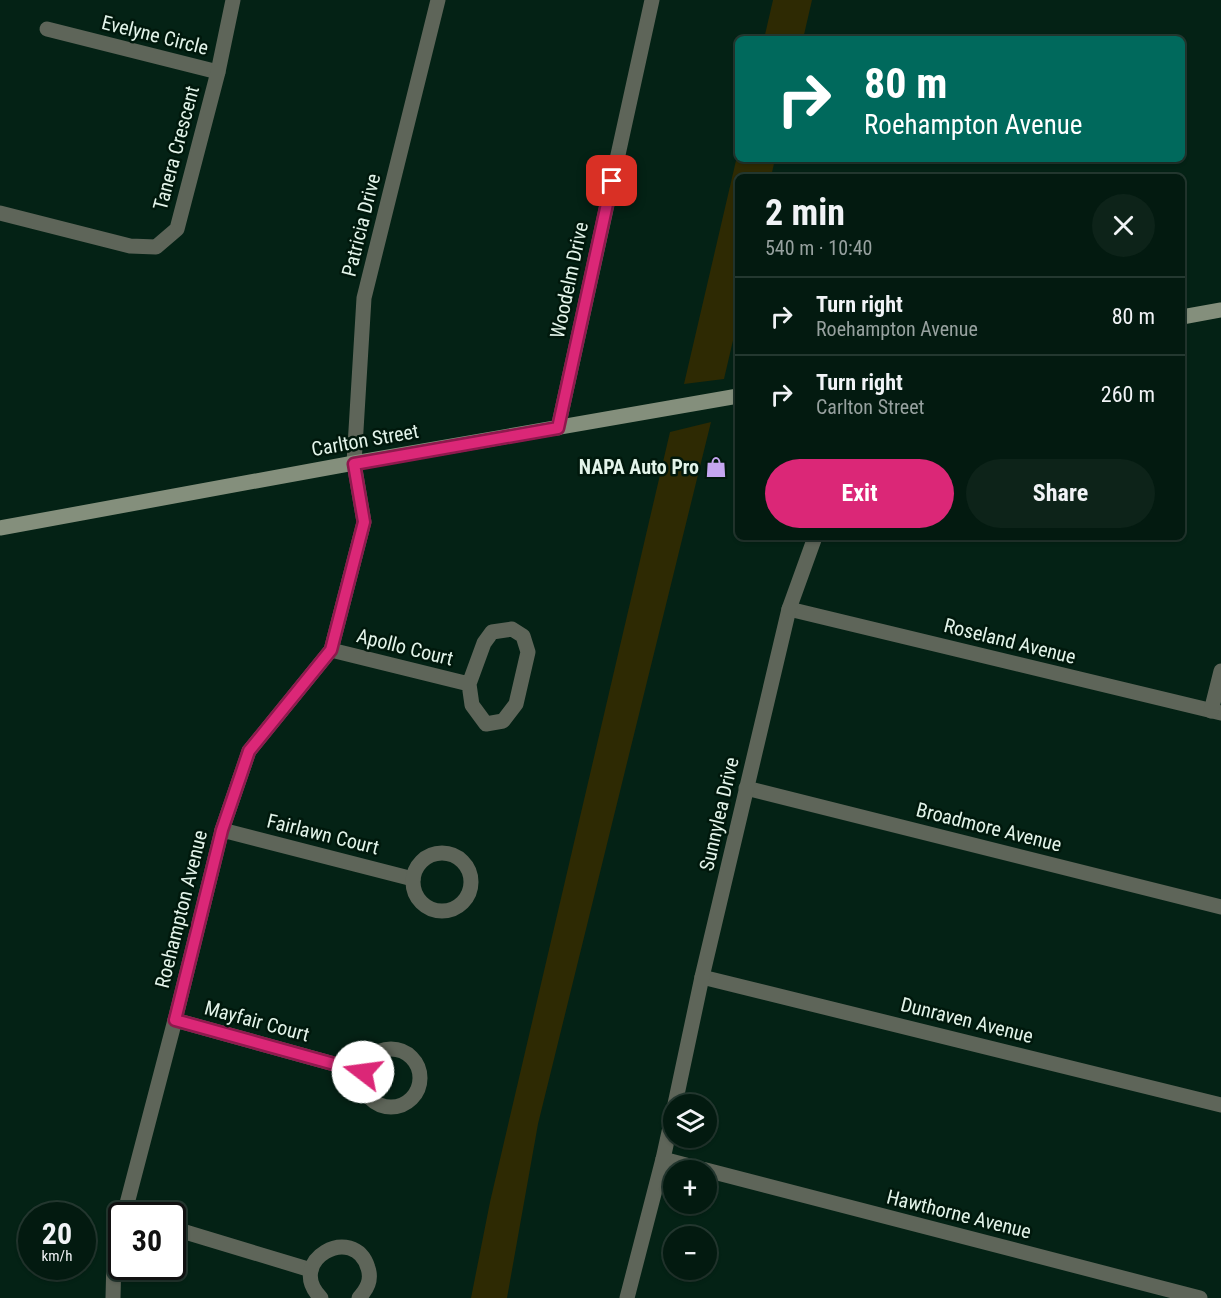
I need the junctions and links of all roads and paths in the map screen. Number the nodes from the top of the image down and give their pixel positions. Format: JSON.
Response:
{"nodes":[{"id":1,"x":233,"y":0,"type":"edge"},
{"id":2,"x":438,"y":0,"type":"edge"},
{"id":3,"x":652,"y":0,"type":"edge"},
{"id":4,"x":47,"y":29,"type":"dead end"},
{"id":5,"x":218,"y":72,"type":"junction"},
{"id":6,"x":0,"y":213,"type":"edge"},
{"id":7,"x":1221,"y":310,"type":"edge"},
{"id":8,"x":1185,"y":316,"type":"edge"},
{"id":9,"x":735,"y":397,"type":"edge"},
{"id":10,"x":558,"y":428,"type":"junction"},
{"id":11,"x":354,"y":464,"type":"junction"},
{"id":12,"x":0,"y":528,"type":"edge"},
{"id":13,"x":814,"y":540,"type":"edge"},
{"id":14,"x":789,"y":609,"type":"junction"},
{"id":15,"x":331,"y":650,"type":"junction"},
{"id":16,"x":1221,"y":671,"type":"edge"},
{"id":17,"x":469,"y":684,"type":"junction"},
{"id":18,"x":1216,"y":712,"type":"edge"},
{"id":19,"x":746,"y":788,"type":"junction"},
{"id":20,"x":222,"y":830,"type":"junction"},
{"id":21,"x":413,"y":879,"type":"dead end"},
{"id":22,"x":1221,"y":907,"type":"edge"},
{"id":23,"x":702,"y":976,"type":"junction"},
{"id":24,"x":175,"y":1020,"type":"junction"},
{"id":25,"x":363,"y":1072,"type":"dead end"},
{"id":26,"x":677,"y":1094,"type":"edge"},
{"id":27,"x":1221,"y":1105,"type":"edge"},
{"id":28,"x":665,"y":1148,"type":"edge"},
{"id":29,"x":663,"y":1159,"type":"junction"},
{"id":30,"x":667,"y":1160,"type":"edge"},
{"id":31,"x":717,"y":1173,"type":"edge"},
{"id":32,"x":129,"y":1202,"type":"edge"},
{"id":33,"x":186,"y":1232,"type":"edge"},
{"id":34,"x":311,"y":1270,"type":"junction"},
{"id":35,"x":113,"y":1280,"type":"edge"},
{"id":36,"x":113,"y":1298,"type":"edge"},
{"id":37,"x":321,"y":1298,"type":"edge"},
{"id":38,"x":359,"y":1298,"type":"edge"},
{"id":39,"x":627,"y":1298,"type":"edge"},
{"id":40,"x":1200,"y":1298,"type":"edge"}],
"edges":[{"from":1,"to":5,"type":"street","name":"Tanera Crescent"},
{"from":2,"to":11,"type":"street","name":"Patricia Drive"},
{"from":3,"to":10,"type":"street","name":"Woodelm Drive"},
{"from":4,"to":5,"type":"street","name":"Evelyne Circle"},
{"from":5,"to":6,"type":"street","name":"Tanera Crescent"},
{"from":7,"to":8,"type":"main road"},
{"from":9,"to":10,"type":"main road","name":"Carlton Street"},
{"from":10,"to":11,"type":"main road","name":"Carlton Street"},
{"from":11,"to":12,"type":"main road","name":"Carlton Street"},
{"from":11,"to":15,"type":"street","name":"Roehampton Avenue"},
{"from":13,"to":14,"type":"street","name":"Sunnylea Drive"},
{"from":14,"to":18,"type":"street","name":"Roseland Avenue"},
{"from":14,"to":19,"type":"street","name":"Sunnylea Drive"},
{"from":15,"to":17,"type":"street","name":"Apollo Court"},
{"from":15,"to":20,"type":"street","name":"Roehampton Avenue"},
{"from":16,"to":18,"type":"street"},
{"from":17,"to":17,"type":"street","name":"Apollo Court"},
{"from":19,"to":22,"type":"street","name":"Broadmore Avenue"},
{"from":19,"to":23,"type":"street","name":"Sunnylea Drive"},
{"from":20,"to":21,"type":"street","name":"Fairlawn Court"},
{"from":20,"to":24,"type":"street","name":"Roehampton Avenue"},
{"from":23,"to":26,"type":"street","name":"Sunnylea Drive"},
{"from":23,"to":27,"type":"street","name":"Dunraven Avenue"},
{"from":24,"to":25,"type":"street","name":"Mayfair Court"},
{"from":24,"to":32,"type":"street","name":"Roehampton Avenue"},
{"from":28,"to":29,"type":"street"},
{"from":29,"to":30,"type":"street","name":"Hawthorne Avenue"},
{"from":29,"to":39,"type":"street"},
{"from":31,"to":40,"type":"street","name":"Hawthorne Avenue"},
{"from":33,"to":34,"type":"street"},
{"from":34,"to":37,"type":"street"},
{"from":34,"to":38,"type":"street"},
{"from":35,"to":36,"type":"street","name":"Roehampton Avenue"}]}
